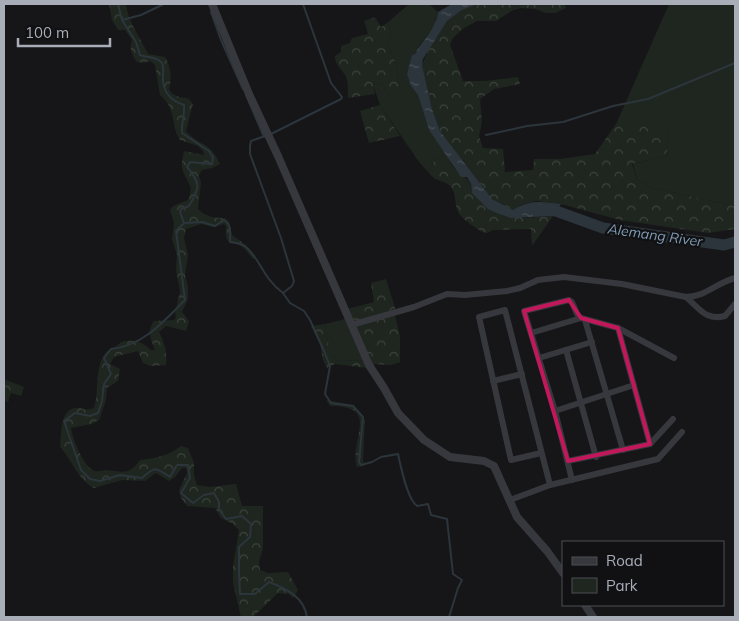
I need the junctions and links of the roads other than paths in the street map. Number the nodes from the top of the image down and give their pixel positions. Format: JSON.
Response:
{"nodes":[{"id":1,"x":212,"y":4,"type":"edge"},
{"id":2,"x":735,"y":278,"type":"edge"},
{"id":3,"x":686,"y":297,"type":"junction"},
{"id":4,"x":735,"y":304,"type":"edge"},
{"id":5,"x":583,"y":319,"type":"junction"},
{"id":6,"x":351,"y":325,"type":"junction"},
{"id":7,"x":618,"y":328,"type":"junction"},
{"id":8,"x":531,"y":333,"type":"junction"},
{"id":9,"x":592,"y":342,"type":"junction"},
{"id":10,"x":566,"y":350,"type":"junction"},
{"id":11,"x":539,"y":358,"type":"junction"},
{"id":12,"x":674,"y":358,"type":"dead end"},
{"id":13,"x":522,"y":374,"type":"junction"},
{"id":14,"x":493,"y":381,"type":"junction"},
{"id":15,"x":634,"y":385,"type":"junction"},
{"id":16,"x":608,"y":393,"type":"junction"},
{"id":17,"x":580,"y":402,"type":"junction"},
{"id":18,"x":555,"y":411,"type":"junction"},
{"id":19,"x":673,"y":419,"type":"dead end"},
{"id":20,"x":682,"y":432,"type":"dead end"},
{"id":21,"x":650,"y":444,"type":"junction"},
{"id":22,"x":623,"y":450,"type":"junction"},
{"id":23,"x":541,"y":454,"type":"junction"},
{"id":24,"x":596,"y":456,"type":"junction"},
{"id":25,"x":568,"y":461,"type":"junction"},
{"id":26,"x":572,"y":480,"type":"junction"},
{"id":27,"x":550,"y":485,"type":"junction"},
{"id":28,"x":510,"y":500,"type":"junction"},
{"id":29,"x":562,"y":572,"type":"edge"},
{"id":30,"x":586,"y":606,"type":"edge"},
{"id":31,"x":593,"y":617,"type":"edge"}],
"edges":[{"from":1,"to":6,"type":"street"},
{"from":2,"to":3,"type":"street"},
{"from":3,"to":4,"type":"street"},
{"from":3,"to":6,"type":"street"},
{"from":5,"to":7,"type":"street"},
{"from":5,"to":8,"type":"street"},
{"from":5,"to":8,"type":"street"},
{"from":5,"to":9,"type":"street"},
{"from":6,"to":28,"type":"street"},
{"from":7,"to":12,"type":"street"},
{"from":7,"to":15,"type":"street"},
{"from":8,"to":11,"type":"street"},
{"from":9,"to":10,"type":"street"},
{"from":9,"to":16,"type":"street"},
{"from":10,"to":11,"type":"street"},
{"from":10,"to":17,"type":"street"},
{"from":11,"to":18,"type":"street"},
{"from":13,"to":14,"type":"street"},
{"from":13,"to":14,"type":"street"},
{"from":13,"to":23,"type":"street"},
{"from":14,"to":23,"type":"street"},
{"from":15,"to":16,"type":"street"},
{"from":15,"to":21,"type":"street"},
{"from":16,"to":17,"type":"street"},
{"from":16,"to":22,"type":"street"},
{"from":17,"to":18,"type":"street"},
{"from":17,"to":24,"type":"street"},
{"from":18,"to":25,"type":"street"},
{"from":19,"to":21,"type":"street"},
{"from":20,"to":26,"type":"street"},
{"from":21,"to":22,"type":"street"},
{"from":22,"to":24,"type":"street"},
{"from":23,"to":27,"type":"street"},
{"from":24,"to":25,"type":"street"},
{"from":25,"to":26,"type":"street"},
{"from":26,"to":27,"type":"street"},
{"from":27,"to":28,"type":"street"},
{"from":28,"to":29,"type":"street"},
{"from":30,"to":31,"type":"street"}]}
